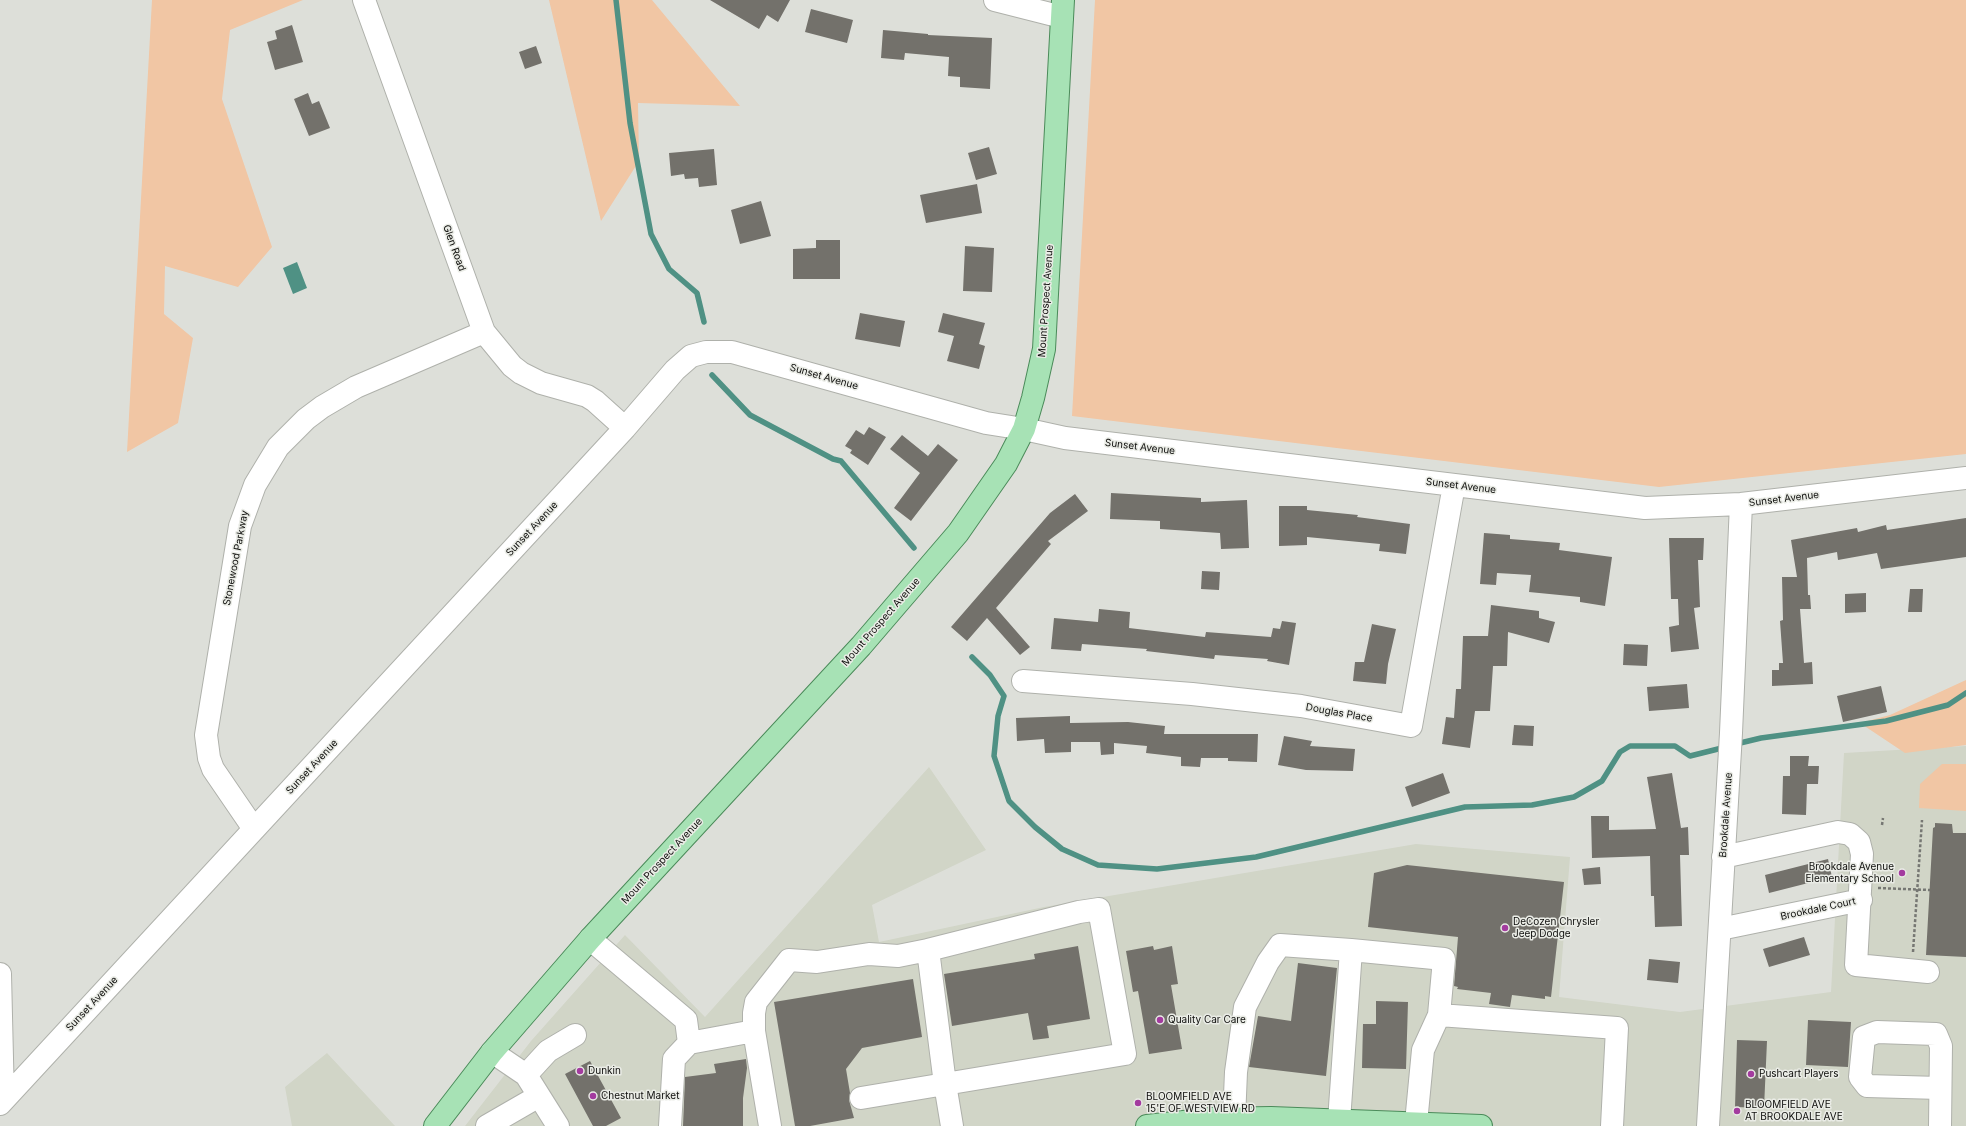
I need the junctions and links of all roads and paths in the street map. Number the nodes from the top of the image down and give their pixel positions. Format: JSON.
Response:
{"nodes":[{"id":1,"x":364,"y":0,"type":"edge"},
{"id":2,"x":995,"y":0,"type":"edge"},
{"id":3,"x":1063,"y":8,"type":"edge"},
{"id":4,"x":484,"y":332,"type":"junction"},
{"id":5,"x":625,"y":428,"type":"junction"},
{"id":6,"x":1024,"y":429,"type":"junction"},
{"id":7,"x":1966,"y":478,"type":"edge"},
{"id":8,"x":1454,"y":485,"type":"junction"},
{"id":9,"x":1740,"y":504,"type":"junction"},
{"id":10,"x":1023,"y":681,"type":"dead end"},
{"id":11,"x":1883,"y":818,"type":"dead end"},
{"id":12,"x":1922,"y":820,"type":"dead end"},
{"id":13,"x":1882,"y":825,"type":"dead end"},
{"id":14,"x":254,"y":829,"type":"junction"},
{"id":15,"x":1723,"y":857,"type":"junction"},
{"id":16,"x":1886,"y":889,"type":"dead end"},
{"id":17,"x":1917,"y":890,"type":"junction"},
{"id":18,"x":1930,"y":890,"type":"dead end"},
{"id":19,"x":1860,"y":900,"type":"junction"},
{"id":20,"x":1720,"y":929,"type":"junction"},
{"id":21,"x":590,"y":939,"type":"junction"},
{"id":22,"x":928,"y":950,"type":"junction"},
{"id":23,"x":1351,"y":950,"type":"junction"},
{"id":24,"x":1921,"y":965,"type":"joint"},
{"id":25,"x":0,"y":974,"type":"edge"},
{"id":26,"x":1440,"y":1016,"type":"junction"},
{"id":27,"x":754,"y":1031,"type":"junction"},
{"id":28,"x":575,"y":1035,"type":"dead end"},
{"id":29,"x":689,"y":1042,"type":"junction"},
{"id":30,"x":492,"y":1052,"type":"junction"},
{"id":31,"x":526,"y":1074,"type":"junction"},
{"id":32,"x":945,"y":1084,"type":"junction"},
{"id":33,"x":1940,"y":1088,"type":"dead end"},
{"id":34,"x":539,"y":1096,"type":"junction"},
{"id":35,"x":861,"y":1098,"type":"dead end"},
{"id":36,"x":2,"y":1102,"type":"edge"},
{"id":37,"x":1234,"y":1119,"type":"junction"},
{"id":38,"x":1339,"y":1121,"type":"junction"},
{"id":39,"x":1292,"y":1122,"type":"edge"},
{"id":40,"x":1416,"y":1123,"type":"junction"},
{"id":41,"x":435,"y":1126,"type":"edge"},
{"id":42,"x":487,"y":1126,"type":"edge"},
{"id":43,"x":558,"y":1126,"type":"edge"},
{"id":44,"x":670,"y":1126,"type":"edge"},
{"id":45,"x":770,"y":1126,"type":"edge"},
{"id":46,"x":952,"y":1126,"type":"edge"},
{"id":47,"x":1147,"y":1126,"type":"edge"},
{"id":48,"x":1481,"y":1126,"type":"edge"},
{"id":49,"x":1612,"y":1126,"type":"edge"},
{"id":50,"x":1708,"y":1126,"type":"edge"},
{"id":51,"x":1940,"y":1126,"type":"edge"}],
"edges":[{"from":1,"to":4,"type":"street","name":"Glen Road"},
{"from":2,"to":3,"type":"street"},
{"from":3,"to":6,"type":"main road","name":"Mount Prospect Avenue"},
{"from":4,"to":5,"type":"street","name":"Glen Road"},
{"from":4,"to":14,"type":"street","name":"Stonewood Parkway"},
{"from":5,"to":6,"type":"street","name":"Sunset Avenue"},
{"from":5,"to":14,"type":"street","name":"Sunset Avenue"},
{"from":6,"to":8,"type":"street","name":"Sunset Avenue"},
{"from":6,"to":21,"type":"main road","name":"Mount Prospect Avenue"},
{"from":7,"to":9,"type":"street","name":"Sunset Avenue"},
{"from":8,"to":9,"type":"street","name":"Sunset Avenue"},
{"from":8,"to":10,"type":"street","name":"Douglas Place"},
{"from":9,"to":15,"type":"street","name":"Brookdale Avenue"},
{"from":11,"to":13,"type":"path"},
{"from":12,"to":17,"type":"path"},
{"from":14,"to":36,"type":"street","name":"Sunset Avenue"},
{"from":15,"to":19,"type":"street","name":"Brookdale Court"},
{"from":15,"to":20,"type":"street","name":"Brookdale Avenue"},
{"from":16,"to":17,"type":"path"},
{"from":17,"to":18,"type":"path"},
{"from":17,"to":24,"type":"path"},
{"from":19,"to":20,"type":"street","name":"Brookdale Court"},
{"from":19,"to":24,"type":"street"},
{"from":20,"to":50,"type":"street","name":"Brookdale Avenue"},
{"from":21,"to":29,"type":"street"},
{"from":21,"to":30,"type":"main road","name":"Mount Prospect Avenue"},
{"from":22,"to":27,"type":"street"},
{"from":22,"to":32,"type":"street"},
{"from":22,"to":32,"type":"street"},
{"from":23,"to":26,"type":"street"},
{"from":23,"to":37,"type":"street"},
{"from":23,"to":38,"type":"street"},
{"from":25,"to":36,"type":"street"},
{"from":26,"to":40,"type":"street"},
{"from":26,"to":49,"type":"street"},
{"from":27,"to":29,"type":"street"},
{"from":27,"to":45,"type":"street"},
{"from":28,"to":31,"type":"street"},
{"from":29,"to":44,"type":"street"},
{"from":30,"to":31,"type":"street"},
{"from":30,"to":41,"type":"main road","name":"Mount Prospect Avenue"},
{"from":31,"to":34,"type":"street"},
{"from":32,"to":35,"type":"street"},
{"from":32,"to":46,"type":"street"},
{"from":33,"to":51,"type":"street"},
{"from":34,"to":42,"type":"street"},
{"from":34,"to":43,"type":"street"},
{"from":37,"to":39,"type":"main road"},
{"from":37,"to":47,"type":"main road"},
{"from":38,"to":39,"type":"main road"},
{"from":38,"to":40,"type":"main road"},
{"from":40,"to":48,"type":"main road"}]}
